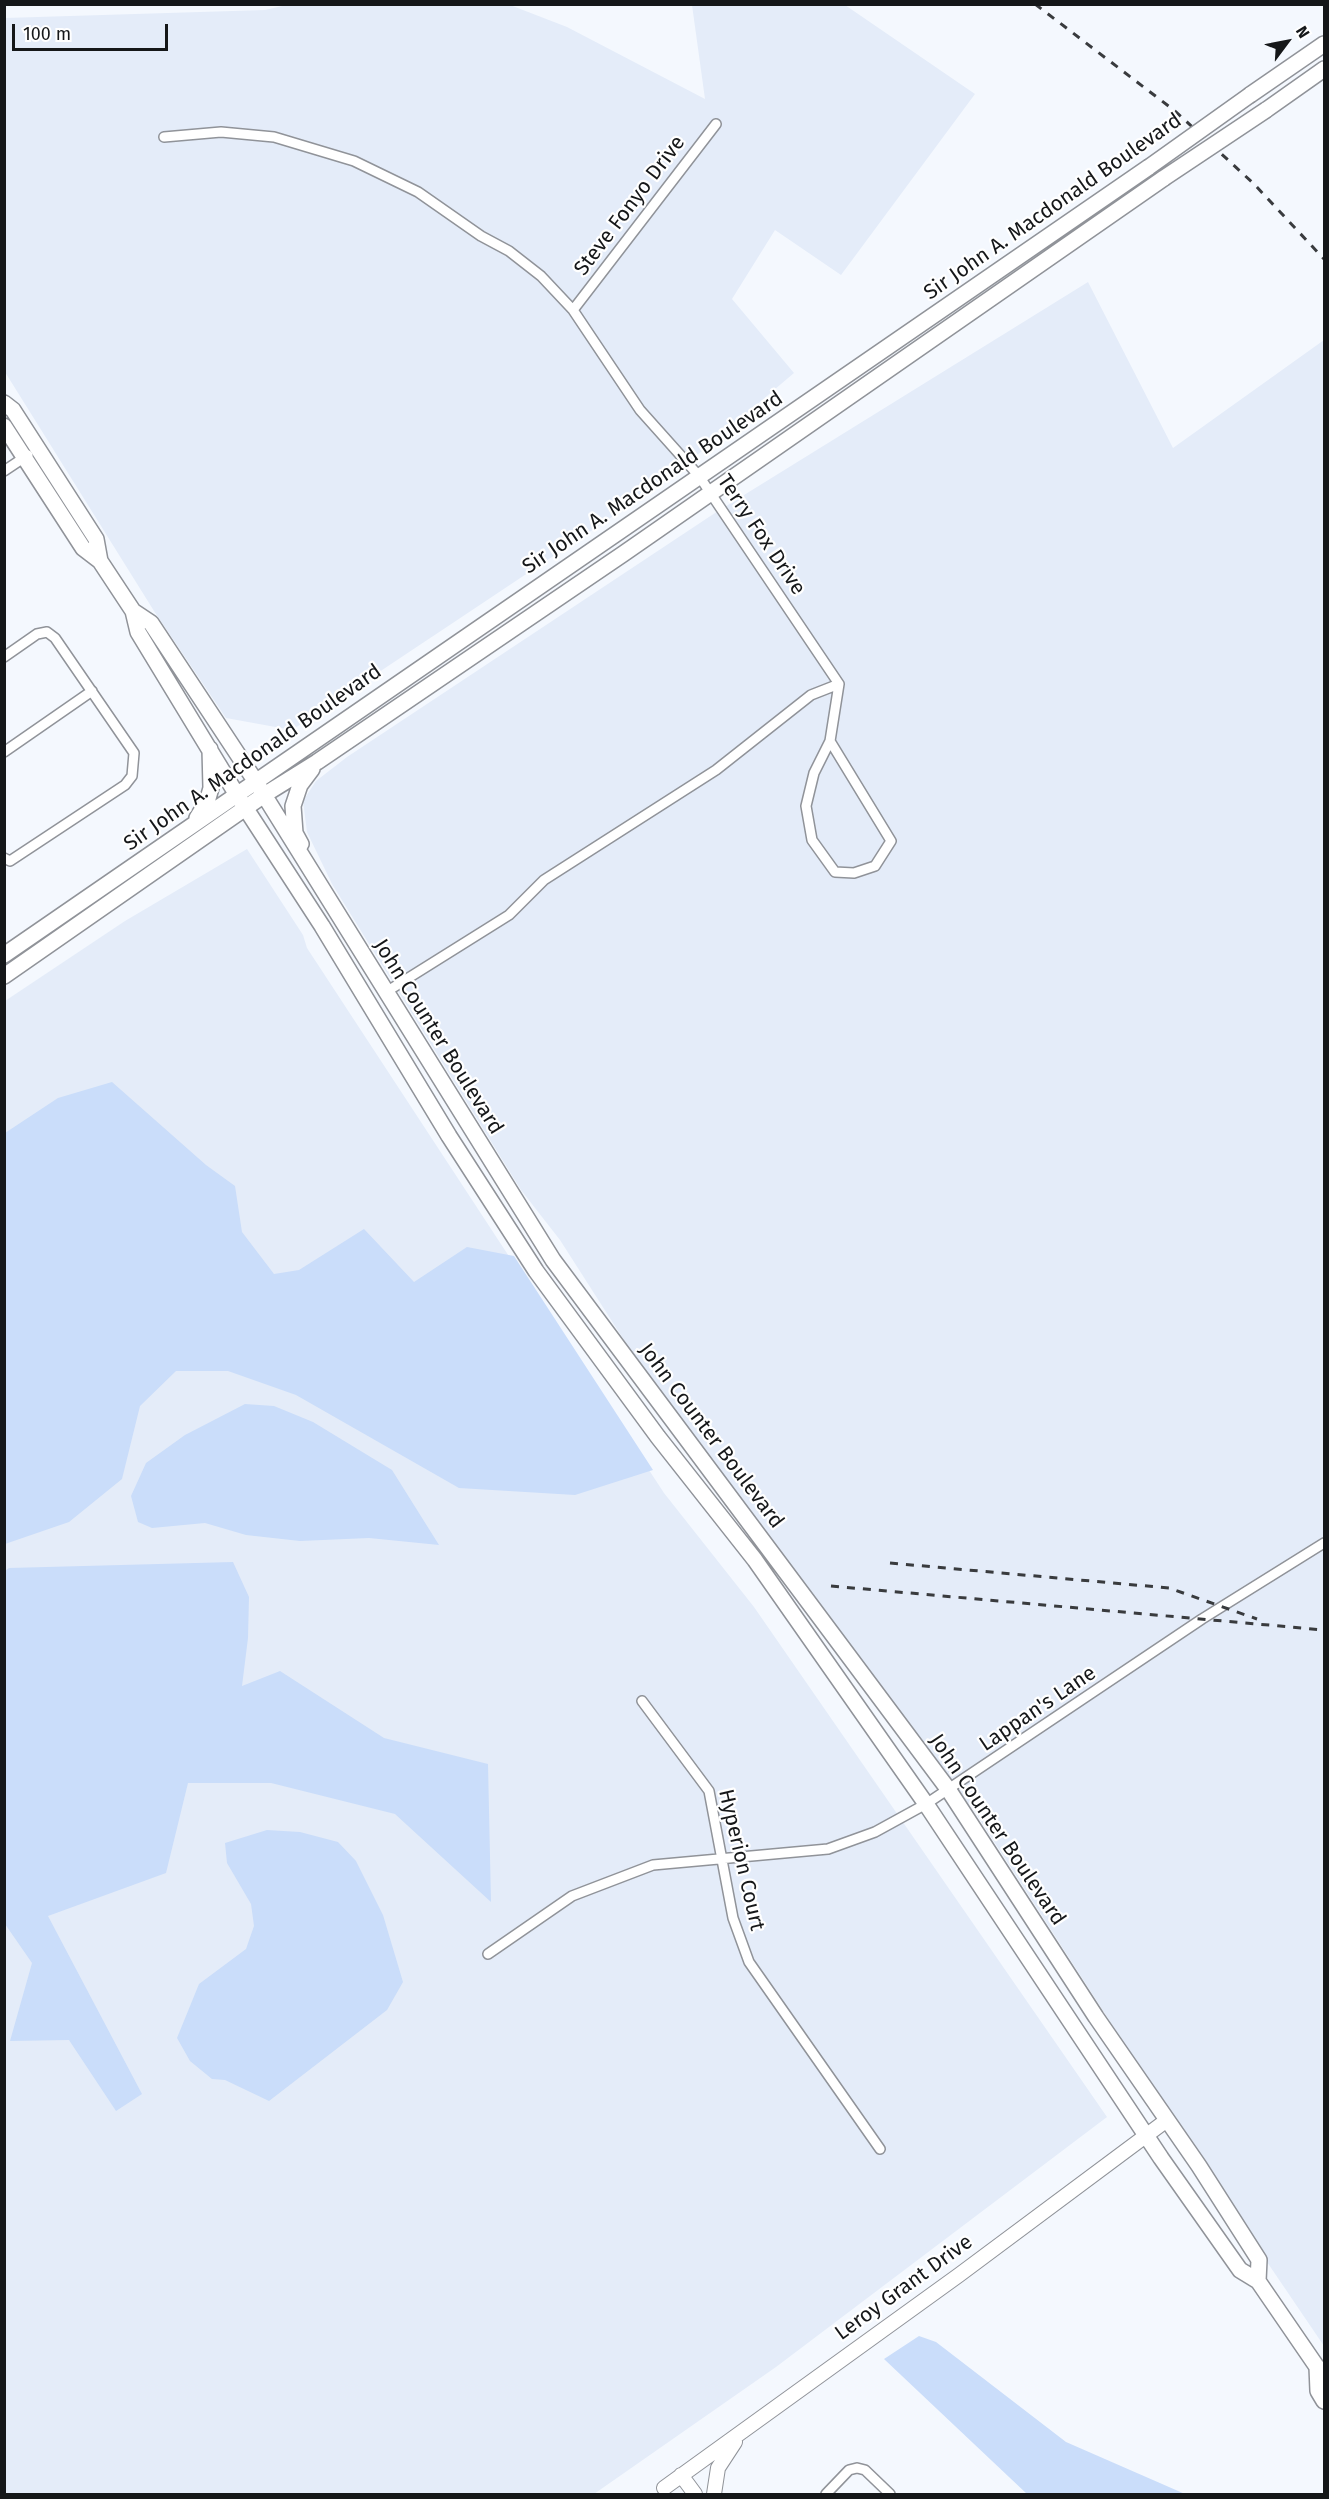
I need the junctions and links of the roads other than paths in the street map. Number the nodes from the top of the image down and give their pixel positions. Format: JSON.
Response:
{"nodes":[{"id":1,"x":1324,"y":44,"type":"edge"},
{"id":2,"x":1324,"y":69,"type":"edge"},
{"id":3,"x":716,"y":124,"type":"dead end"},
{"id":4,"x":164,"y":137,"type":"dead end"},
{"id":5,"x":573,"y":310,"type":"junction"},
{"id":6,"x":4,"y":402,"type":"edge"},
{"id":7,"x":4,"y":426,"type":"edge"},
{"id":8,"x":38,"y":449,"type":"junction"},
{"id":9,"x":24,"y":458,"type":"junction"},
{"id":10,"x":4,"y":471,"type":"edge"},
{"id":11,"x":699,"y":476,"type":"junction"},
{"id":12,"x":711,"y":493,"type":"junction"},
{"id":13,"x":100,"y":561,"type":"junction"},
{"id":14,"x":133,"y":611,"type":"junction"},
{"id":15,"x":4,"y":657,"type":"edge"},
{"id":16,"x":839,"y":684,"type":"junction"},
{"id":17,"x":92,"y":690,"type":"junction"},
{"id":18,"x":830,"y":741,"type":"junction"},
{"id":19,"x":210,"y":748,"type":"junction"},
{"id":20,"x":4,"y":752,"type":"edge"},
{"id":21,"x":317,"y":762,"type":"junction"},
{"id":22,"x":260,"y":789,"type":"junction"},
{"id":23,"x":237,"y":795,"type":"junction"},
{"id":24,"x":245,"y":809,"type":"junction"},
{"id":25,"x":192,"y":825,"type":"junction"},
{"id":26,"x":4,"y":858,"type":"edge"},
{"id":27,"x":318,"y":885,"type":"junction"},
{"id":28,"x":4,"y":955,"type":"edge"},
{"id":29,"x":4,"y":976,"type":"edge"},
{"id":30,"x":386,"y":992,"type":"junction"},
{"id":31,"x":1324,"y":1543,"type":"edge"},
{"id":32,"x":642,"y":1701,"type":"dead end"},
{"id":33,"x":948,"y":1790,"type":"junction"},
{"id":34,"x":926,"y":1804,"type":"junction"},
{"id":35,"x":722,"y":1858,"type":"junction"},
{"id":36,"x":488,"y":1954,"type":"dead end"},
{"id":37,"x":1167,"y":2120,"type":"junction"},
{"id":38,"x":1146,"y":2135,"type":"junction"},
{"id":39,"x":880,"y":2149,"type":"dead end"},
{"id":40,"x":1258,"y":2281,"type":"junction"},
{"id":41,"x":1321,"y":2369,"type":"edge"},
{"id":42,"x":1324,"y":2401,"type":"edge"},
{"id":43,"x":746,"y":2429,"type":"junction"},
{"id":44,"x":681,"y":2475,"type":"junction"},
{"id":45,"x":664,"y":2488,"type":"dead end"},
{"id":46,"x":695,"y":2494,"type":"edge"},
{"id":47,"x":714,"y":2494,"type":"edge"},
{"id":48,"x":826,"y":2494,"type":"edge"},
{"id":49,"x":890,"y":2494,"type":"edge"}],
"edges":[{"from":1,"to":11,"type":"main road","name":"Sir John A. Macdonald Boulevard","bridge":true},
{"from":2,"to":12,"type":"main road","name":"Sir John A. Macdonald Boulevard","bridge":true},
{"from":3,"to":5,"type":"street","name":"Steve Fonyo Drive"},
{"from":4,"to":5,"type":"street","name":"Terry Fox Drive"},
{"from":5,"to":11,"type":"street","name":"Terry Fox Drive"},
{"from":6,"to":8,"type":"main road","name":"John Counter Boulevard"},
{"from":7,"to":9,"type":"main road","name":"John Counter Boulevard"},
{"from":8,"to":9,"type":"street"},
{"from":8,"to":13,"type":"main road","name":"John Counter Boulevard"},
{"from":9,"to":10,"type":"street"},
{"from":9,"to":13,"type":"main road","name":"John Counter Boulevard"},
{"from":11,"to":12,"type":"street","name":"Terry Fox Drive"},
{"from":11,"to":22,"type":"main road","name":"Sir John A. Macdonald Boulevard"},
{"from":12,"to":16,"type":"street","name":"Terry Fox Drive"},
{"from":12,"to":21,"type":"main road","name":"Sir John A. Macdonald Boulevard"},
{"from":13,"to":14,"type":"main road","name":"John Counter Boulevard"},
{"from":14,"to":19,"type":"main road","name":"John Counter Boulevard"},
{"from":14,"to":22,"type":"main road","name":"John Counter Boulevard"},
{"from":15,"to":17,"type":"street"},
{"from":16,"to":18,"type":"street"},
{"from":16,"to":30,"type":"street"},
{"from":17,"to":20,"type":"street"},
{"from":17,"to":26,"type":"street"},
{"from":18,"to":18,"type":"street"},
{"from":19,"to":23,"type":"main road","name":"John Counter Boulevard"},
{"from":19,"to":25,"type":"main road"},
{"from":21,"to":22,"type":"main road","name":"Sir John A. Macdonald Boulevard"},
{"from":21,"to":27,"type":"main road"},
{"from":22,"to":23,"type":"main road","name":"Sir John A. Macdonald Boulevard"},
{"from":22,"to":24,"type":"main road","name":"Sir John A. Macdonald Boulevard"},
{"from":22,"to":27,"type":"main road","name":"John Counter Boulevard"},
{"from":23,"to":24,"type":"main road","name":"John Counter Boulevard"},
{"from":23,"to":25,"type":"main road","name":"Sir John A. Macdonald Boulevard"},
{"from":24,"to":29,"type":"main road","name":"Sir John A. Macdonald Boulevard"},
{"from":24,"to":34,"type":"main road","name":"John Counter Boulevard"},
{"from":25,"to":28,"type":"main road","name":"Sir John A. Macdonald Boulevard"},
{"from":27,"to":30,"type":"main road","name":"John Counter Boulevard"},
{"from":30,"to":33,"type":"main road","name":"John Counter Boulevard"},
{"from":31,"to":33,"type":"street","name":"Lappan's Lane"},
{"from":32,"to":35,"type":"street","name":"Hyperion Court"},
{"from":33,"to":34,"type":"street","name":"Lappan's Lane"},
{"from":33,"to":37,"type":"main road","name":"John Counter Boulevard"},
{"from":34,"to":35,"type":"street","name":"Lappan's Lane"},
{"from":34,"to":38,"type":"main road","name":"John Counter Boulevard"},
{"from":35,"to":36,"type":"street","name":"Lappan's Lane"},
{"from":35,"to":39,"type":"street","name":"Hyperion Court"},
{"from":37,"to":38,"type":"street","name":"Leroy Grant Drive"},
{"from":37,"to":40,"type":"main road","name":"John Counter Boulevard"},
{"from":38,"to":40,"type":"main road","name":"John Counter Boulevard"},
{"from":38,"to":43,"type":"street","name":"Leroy Grant Drive"},
{"from":40,"to":41,"type":"main road","name":"John Counter Boulevard"},
{"from":41,"to":42,"type":"main road","name":"John Counter Boulevard"},
{"from":43,"to":44,"type":"street","name":"Leroy Grant Drive"},
{"from":43,"to":47,"type":"street"},
{"from":44,"to":45,"type":"street","name":"Leroy Grant Drive"},
{"from":44,"to":46,"type":"street"},
{"from":48,"to":49,"type":"street"}]}
